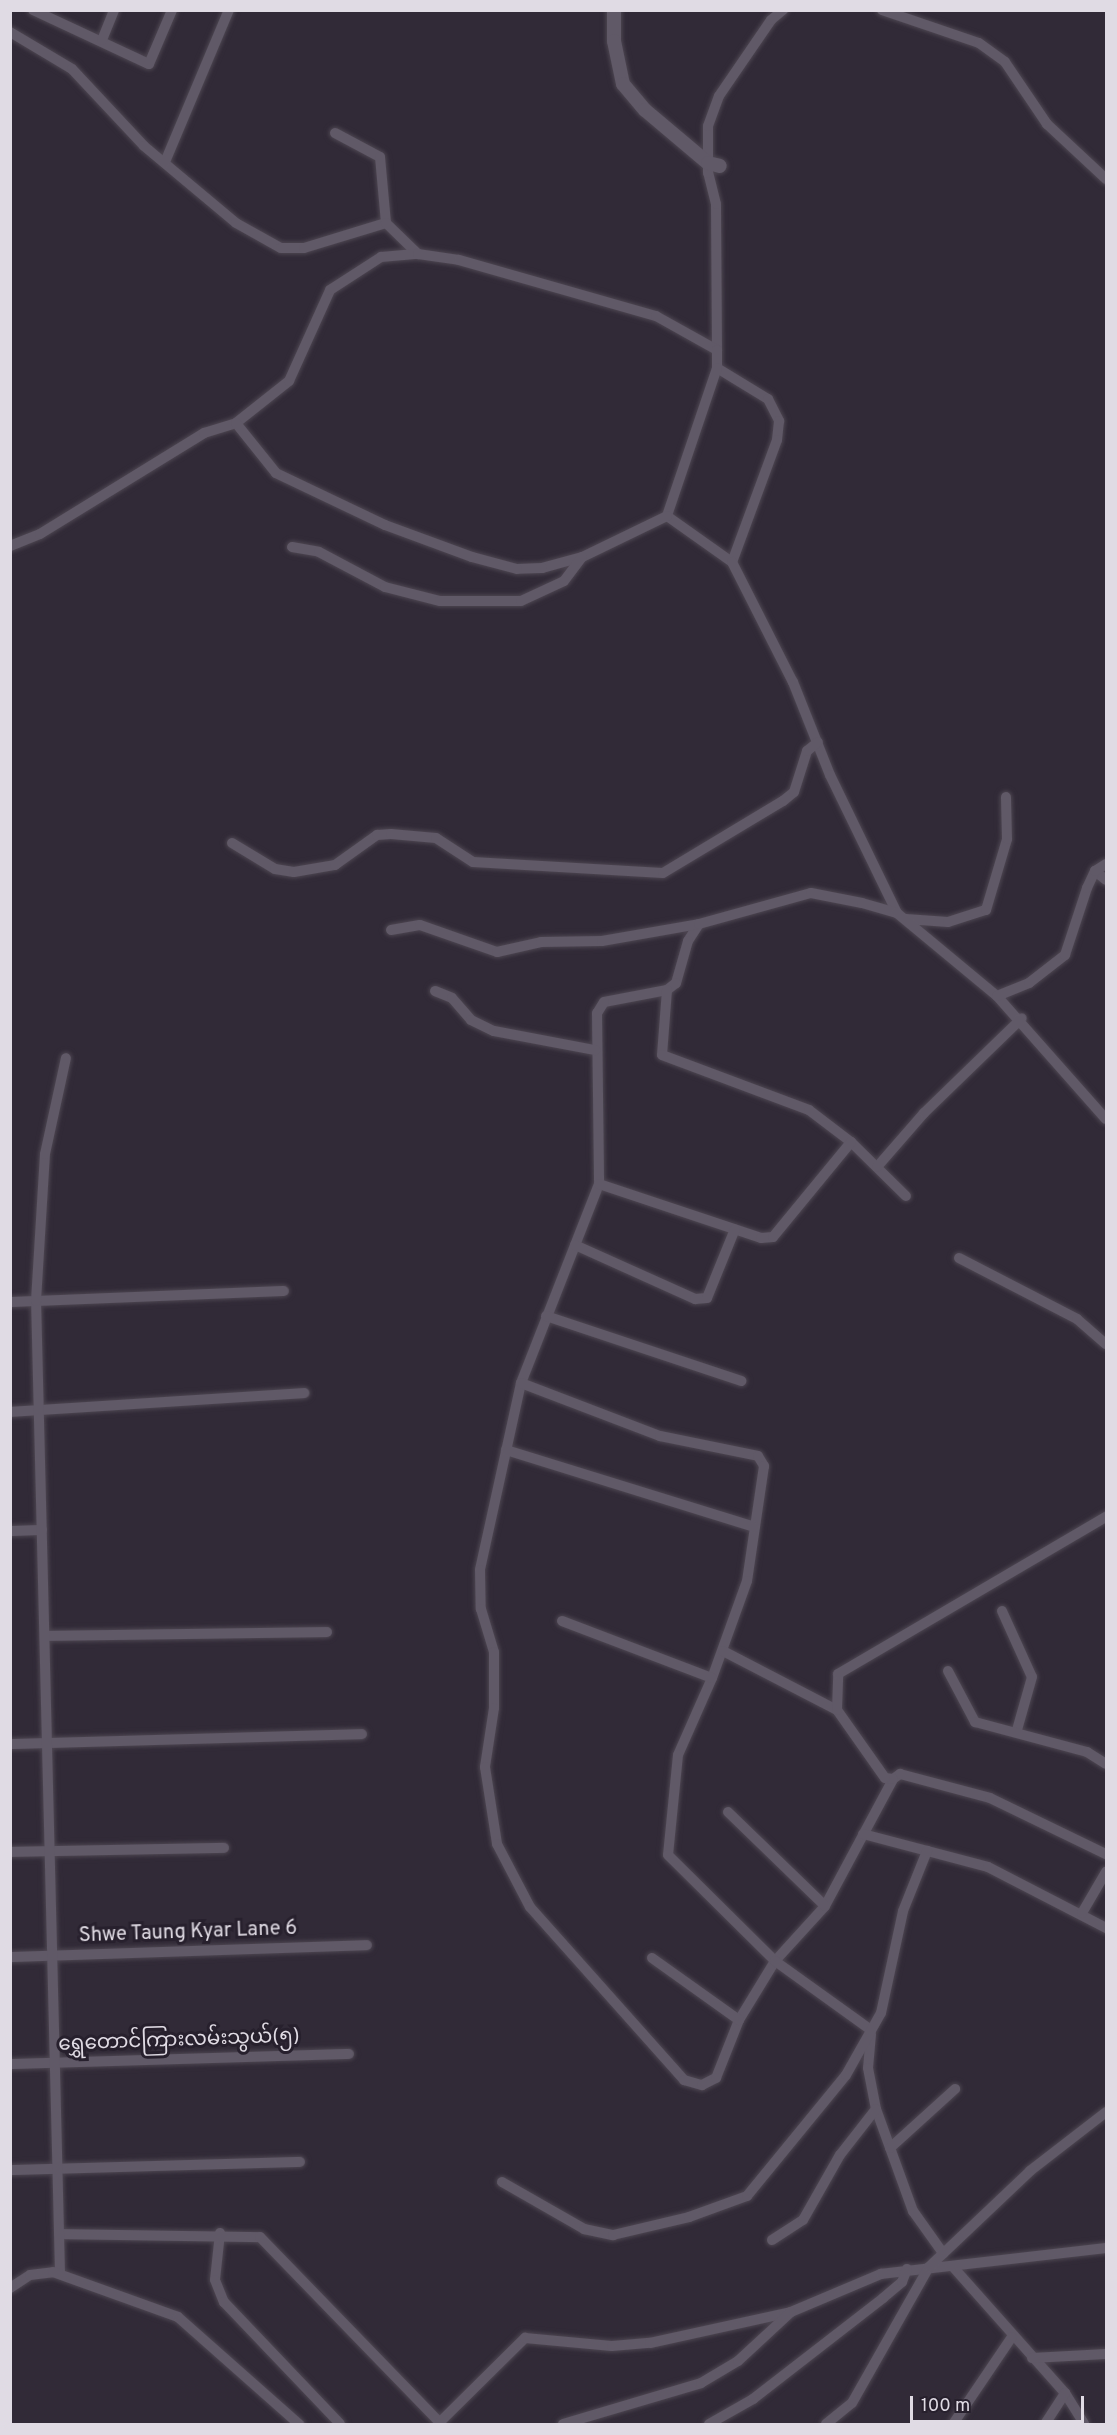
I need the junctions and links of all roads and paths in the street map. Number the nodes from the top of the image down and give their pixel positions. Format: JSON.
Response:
{"nodes":[{"id":1,"x":33,"y":10,"type":"edge"},
{"id":2,"x":114,"y":10,"type":"edge"},
{"id":3,"x":172,"y":10,"type":"edge"},
{"id":4,"x":229,"y":10,"type":"edge"},
{"id":5,"x":614,"y":10,"type":"edge"},
{"id":6,"x":783,"y":10,"type":"edge"},
{"id":7,"x":882,"y":10,"type":"edge"},
{"id":8,"x":10,"y":32,"type":"edge"},
{"id":9,"x":102,"y":40,"type":"junction"},
{"id":10,"x":335,"y":133,"type":"dead end"},
{"id":11,"x":165,"y":162,"type":"junction"},
{"id":12,"x":714,"y":165,"type":"junction"},
{"id":13,"x":1107,"y":178,"type":"edge"},
{"id":14,"x":386,"y":223,"type":"junction"},
{"id":15,"x":418,"y":254,"type":"junction"},
{"id":16,"x":717,"y":350,"type":"junction"},
{"id":17,"x":717,"y":368,"type":"junction"},
{"id":18,"x":236,"y":423,"type":"junction"},
{"id":19,"x":667,"y":516,"type":"junction"},
{"id":20,"x":10,"y":546,"type":"edge"},
{"id":21,"x":292,"y":547,"type":"dead end"},
{"id":22,"x":582,"y":557,"type":"junction"},
{"id":23,"x":732,"y":562,"type":"junction"},
{"id":24,"x":818,"y":742,"type":"junction"},
{"id":25,"x":1006,"y":797,"type":"dead end"},
{"id":26,"x":232,"y":843,"type":"dead end"},
{"id":27,"x":1107,"y":864,"type":"edge"},
{"id":28,"x":1095,"y":871,"type":"junction"},
{"id":29,"x":1107,"y":880,"type":"edge"},
{"id":30,"x":902,"y":916,"type":"junction"},
{"id":31,"x":699,"y":924,"type":"junction"},
{"id":32,"x":391,"y":930,"type":"dead end"},
{"id":33,"x":667,"y":990,"type":"junction"},
{"id":34,"x":435,"y":991,"type":"dead end"},
{"id":35,"x":997,"y":996,"type":"junction"},
{"id":36,"x":1022,"y":1018,"type":"junction"},
{"id":37,"x":595,"y":1050,"type":"junction"},
{"id":38,"x":66,"y":1058,"type":"dead end"},
{"id":39,"x":1107,"y":1119,"type":"edge"},
{"id":40,"x":851,"y":1142,"type":"junction"},
{"id":41,"x":877,"y":1167,"type":"junction"},
{"id":42,"x":599,"y":1184,"type":"junction"},
{"id":43,"x":906,"y":1196,"type":"dead end"},
{"id":44,"x":735,"y":1229,"type":"junction"},
{"id":45,"x":575,"y":1245,"type":"junction"},
{"id":46,"x":959,"y":1258,"type":"dead end"},
{"id":47,"x":284,"y":1291,"type":"dead end"},
{"id":48,"x":36,"y":1301,"type":"junction"},
{"id":49,"x":10,"y":1302,"type":"edge"},
{"id":50,"x":546,"y":1316,"type":"junction"},
{"id":51,"x":1107,"y":1344,"type":"edge"},
{"id":52,"x":741,"y":1381,"type":"dead end"},
{"id":53,"x":521,"y":1383,"type":"junction"},
{"id":54,"x":304,"y":1394,"type":"dead end"},
{"id":55,"x":10,"y":1412,"type":"edge"},
{"id":56,"x":39,"y":1413,"type":"junction"},
{"id":57,"x":506,"y":1450,"type":"junction"},
{"id":58,"x":1107,"y":1517,"type":"edge"},
{"id":59,"x":754,"y":1527,"type":"junction"},
{"id":60,"x":42,"y":1530,"type":"junction"},
{"id":61,"x":10,"y":1531,"type":"edge"},
{"id":62,"x":1002,"y":1611,"type":"dead end"},
{"id":63,"x":562,"y":1621,"type":"dead end"},
{"id":64,"x":327,"y":1632,"type":"dead end"},
{"id":65,"x":45,"y":1636,"type":"junction"},
{"id":66,"x":723,"y":1651,"type":"junction"},
{"id":67,"x":948,"y":1671,"type":"dead end"},
{"id":68,"x":712,"y":1678,"type":"junction"},
{"id":69,"x":837,"y":1710,"type":"junction"},
{"id":70,"x":1017,"y":1730,"type":"junction"},
{"id":71,"x":362,"y":1734,"type":"dead end"},
{"id":72,"x":48,"y":1742,"type":"junction"},
{"id":73,"x":10,"y":1744,"type":"edge"},
{"id":74,"x":1107,"y":1764,"type":"edge"},
{"id":75,"x":893,"y":1779,"type":"junction"},
{"id":76,"x":728,"y":1812,"type":"dead end"},
{"id":77,"x":863,"y":1834,"type":"junction"},
{"id":78,"x":224,"y":1848,"type":"dead end"},
{"id":79,"x":51,"y":1851,"type":"junction"},
{"id":80,"x":927,"y":1851,"type":"junction"},
{"id":81,"x":10,"y":1852,"type":"edge"},
{"id":82,"x":1107,"y":1854,"type":"edge"},
{"id":83,"x":1107,"y":1872,"type":"edge"},
{"id":84,"x":825,"y":1906,"type":"junction"},
{"id":85,"x":1082,"y":1913,"type":"junction"},
{"id":86,"x":1107,"y":1928,"type":"edge"},
{"id":87,"x":367,"y":1945,"type":"dead end"},
{"id":88,"x":53,"y":1956,"type":"junction"},
{"id":89,"x":10,"y":1957,"type":"edge"},
{"id":90,"x":652,"y":1958,"type":"dead end"},
{"id":91,"x":775,"y":1961,"type":"junction"},
{"id":92,"x":739,"y":2020,"type":"junction"},
{"id":93,"x":871,"y":2030,"type":"junction"},
{"id":94,"x":349,"y":2054,"type":"dead end"},
{"id":95,"x":56,"y":2063,"type":"junction"},
{"id":96,"x":10,"y":2064,"type":"edge"},
{"id":97,"x":955,"y":2089,"type":"dead end"},
{"id":98,"x":876,"y":2109,"type":"junction"},
{"id":99,"x":1107,"y":2112,"type":"edge"},
{"id":100,"x":890,"y":2148,"type":"junction"},
{"id":101,"x":300,"y":2162,"type":"dead end"},
{"id":102,"x":58,"y":2169,"type":"junction"},
{"id":103,"x":10,"y":2170,"type":"edge"},
{"id":104,"x":502,"y":2182,"type":"dead end"},
{"id":105,"x":220,"y":2233,"type":"junction"},
{"id":106,"x":59,"y":2234,"type":"junction"},
{"id":107,"x":772,"y":2240,"type":"dead end"},
{"id":108,"x":1107,"y":2248,"type":"edge"},
{"id":109,"x":943,"y":2253,"type":"junction"},
{"id":110,"x":929,"y":2267,"type":"junction"},
{"id":111,"x":954,"y":2268,"type":"junction"},
{"id":112,"x":907,"y":2269,"type":"junction"},
{"id":113,"x":60,"y":2273,"type":"junction"},
{"id":114,"x":10,"y":2288,"type":"edge"},
{"id":115,"x":791,"y":2312,"type":"junction"},
{"id":116,"x":1012,"y":2337,"type":"junction"},
{"id":117,"x":1107,"y":2354,"type":"edge"},
{"id":118,"x":1032,"y":2358,"type":"junction"},
{"id":119,"x":1065,"y":2393,"type":"junction"},
{"id":120,"x":440,"y":2423,"type":"edge"},
{"id":121,"x":299,"y":2424,"type":"edge"},
{"id":122,"x":340,"y":2424,"type":"edge"},
{"id":123,"x":563,"y":2424,"type":"edge"},
{"id":124,"x":709,"y":2424,"type":"edge"},
{"id":125,"x":826,"y":2424,"type":"edge"},
{"id":126,"x":953,"y":2424,"type":"edge"},
{"id":127,"x":1045,"y":2424,"type":"edge"},
{"id":128,"x":1084,"y":2424,"type":"edge"}],
"edges":[{"from":1,"to":9,"type":"street"},
{"from":2,"to":9,"type":"street"},
{"from":3,"to":9,"type":"street"},
{"from":4,"to":11,"type":"street"},
{"from":5,"to":12,"type":"street"},
{"from":6,"to":12,"type":"street"},
{"from":7,"to":13,"type":"street"},
{"from":8,"to":11,"type":"street"},
{"from":10,"to":14,"type":"street"},
{"from":11,"to":14,"type":"street"},
{"from":12,"to":16,"type":"street"},
{"from":14,"to":15,"type":"street"},
{"from":15,"to":16,"type":"street"},
{"from":15,"to":18,"type":"street"},
{"from":16,"to":17,"type":"street"},
{"from":17,"to":19,"type":"street"},
{"from":17,"to":23,"type":"street"},
{"from":18,"to":20,"type":"street"},
{"from":18,"to":22,"type":"street"},
{"from":19,"to":22,"type":"street"},
{"from":19,"to":23,"type":"street"},
{"from":21,"to":22,"type":"street"},
{"from":23,"to":24,"type":"street"},
{"from":24,"to":26,"type":"street"},
{"from":24,"to":30,"type":"street"},
{"from":25,"to":30,"type":"street"},
{"from":27,"to":28,"type":"street"},
{"from":28,"to":29,"type":"street"},
{"from":28,"to":35,"type":"street"},
{"from":30,"to":31,"type":"street"},
{"from":30,"to":35,"type":"street"},
{"from":31,"to":32,"type":"street"},
{"from":31,"to":33,"type":"street"},
{"from":33,"to":37,"type":"street"},
{"from":33,"to":40,"type":"street"},
{"from":34,"to":37,"type":"street"},
{"from":35,"to":36,"type":"street"},
{"from":36,"to":39,"type":"street"},
{"from":36,"to":41,"type":"street"},
{"from":37,"to":42,"type":"street"},
{"from":38,"to":48,"type":"street"},
{"from":40,"to":41,"type":"street"},
{"from":40,"to":44,"type":"street"},
{"from":41,"to":43,"type":"street"},
{"from":42,"to":44,"type":"street"},
{"from":42,"to":45,"type":"street"},
{"from":44,"to":45,"type":"street"},
{"from":45,"to":50,"type":"street"},
{"from":46,"to":51,"type":"street"},
{"from":47,"to":48,"type":"street"},
{"from":48,"to":49,"type":"street"},
{"from":48,"to":56,"type":"street"},
{"from":50,"to":52,"type":"street"},
{"from":50,"to":53,"type":"street"},
{"from":53,"to":57,"type":"street"},
{"from":53,"to":59,"type":"street"},
{"from":54,"to":56,"type":"street"},
{"from":55,"to":56,"type":"street"},
{"from":56,"to":60,"type":"street"},
{"from":57,"to":59,"type":"street"},
{"from":57,"to":92,"type":"street"},
{"from":58,"to":69,"type":"street"},
{"from":59,"to":66,"type":"street"},
{"from":60,"to":61,"type":"street"},
{"from":60,"to":65,"type":"street"},
{"from":62,"to":70,"type":"street"},
{"from":63,"to":68,"type":"street"},
{"from":64,"to":65,"type":"street"},
{"from":65,"to":72,"type":"street"},
{"from":66,"to":68,"type":"street"},
{"from":66,"to":69,"type":"street"},
{"from":67,"to":70,"type":"street"},
{"from":68,"to":91,"type":"street"},
{"from":69,"to":75,"type":"street"},
{"from":70,"to":74,"type":"street"},
{"from":71,"to":72,"type":"street"},
{"from":72,"to":73,"type":"street"},
{"from":72,"to":79,"type":"street"},
{"from":75,"to":77,"type":"street"},
{"from":75,"to":82,"type":"street"},
{"from":76,"to":84,"type":"street"},
{"from":77,"to":80,"type":"street"},
{"from":77,"to":84,"type":"street"},
{"from":78,"to":79,"type":"street"},
{"from":79,"to":81,"type":"street"},
{"from":79,"to":88,"type":"street"},
{"from":80,"to":85,"type":"street"},
{"from":80,"to":93,"type":"street"},
{"from":83,"to":85,"type":"street"},
{"from":84,"to":91,"type":"street"},
{"from":85,"to":86,"type":"street"},
{"from":87,"to":88,"type":"street","name":"Shwe Taung Kyar Lane 6"},
{"from":88,"to":89,"type":"street","name":"Shwe Taung Kyar Lane 6"},
{"from":88,"to":95,"type":"street"},
{"from":90,"to":92,"type":"street"},
{"from":91,"to":92,"type":"street"},
{"from":91,"to":93,"type":"street"},
{"from":93,"to":98,"type":"street"},
{"from":93,"to":104,"type":"street"},
{"from":94,"to":95,"type":"street","name":"ရွှေတောင်ကြားလမ်းသွယ်(၅)"},
{"from":95,"to":96,"type":"street","name":"ရွှေတောင်ကြားလမ်းသွယ်(၅)"},
{"from":95,"to":102,"type":"street"},
{"from":97,"to":100,"type":"street"},
{"from":98,"to":100,"type":"street"},
{"from":98,"to":107,"type":"street"},
{"from":99,"to":109,"type":"street"},
{"from":100,"to":109,"type":"street"},
{"from":101,"to":102,"type":"street"},
{"from":102,"to":103,"type":"street"},
{"from":102,"to":106,"type":"street"},
{"from":105,"to":106,"type":"street"},
{"from":105,"to":120,"type":"street"},
{"from":105,"to":122,"type":"street"},
{"from":106,"to":113,"type":"street"},
{"from":108,"to":111,"type":"street"},
{"from":109,"to":110,"type":"street"},
{"from":110,"to":111,"type":"street"},
{"from":110,"to":112,"type":"street"},
{"from":110,"to":125,"type":"street"},
{"from":111,"to":116,"type":"street"},
{"from":112,"to":115,"type":"street"},
{"from":112,"to":124,"type":"street"},
{"from":113,"to":114,"type":"street"},
{"from":113,"to":121,"type":"street"},
{"from":115,"to":120,"type":"street"},
{"from":115,"to":123,"type":"street"},
{"from":116,"to":118,"type":"street"},
{"from":116,"to":126,"type":"street"},
{"from":117,"to":118,"type":"street"},
{"from":118,"to":119,"type":"street"},
{"from":119,"to":127,"type":"street"},
{"from":119,"to":128,"type":"street"}]}
